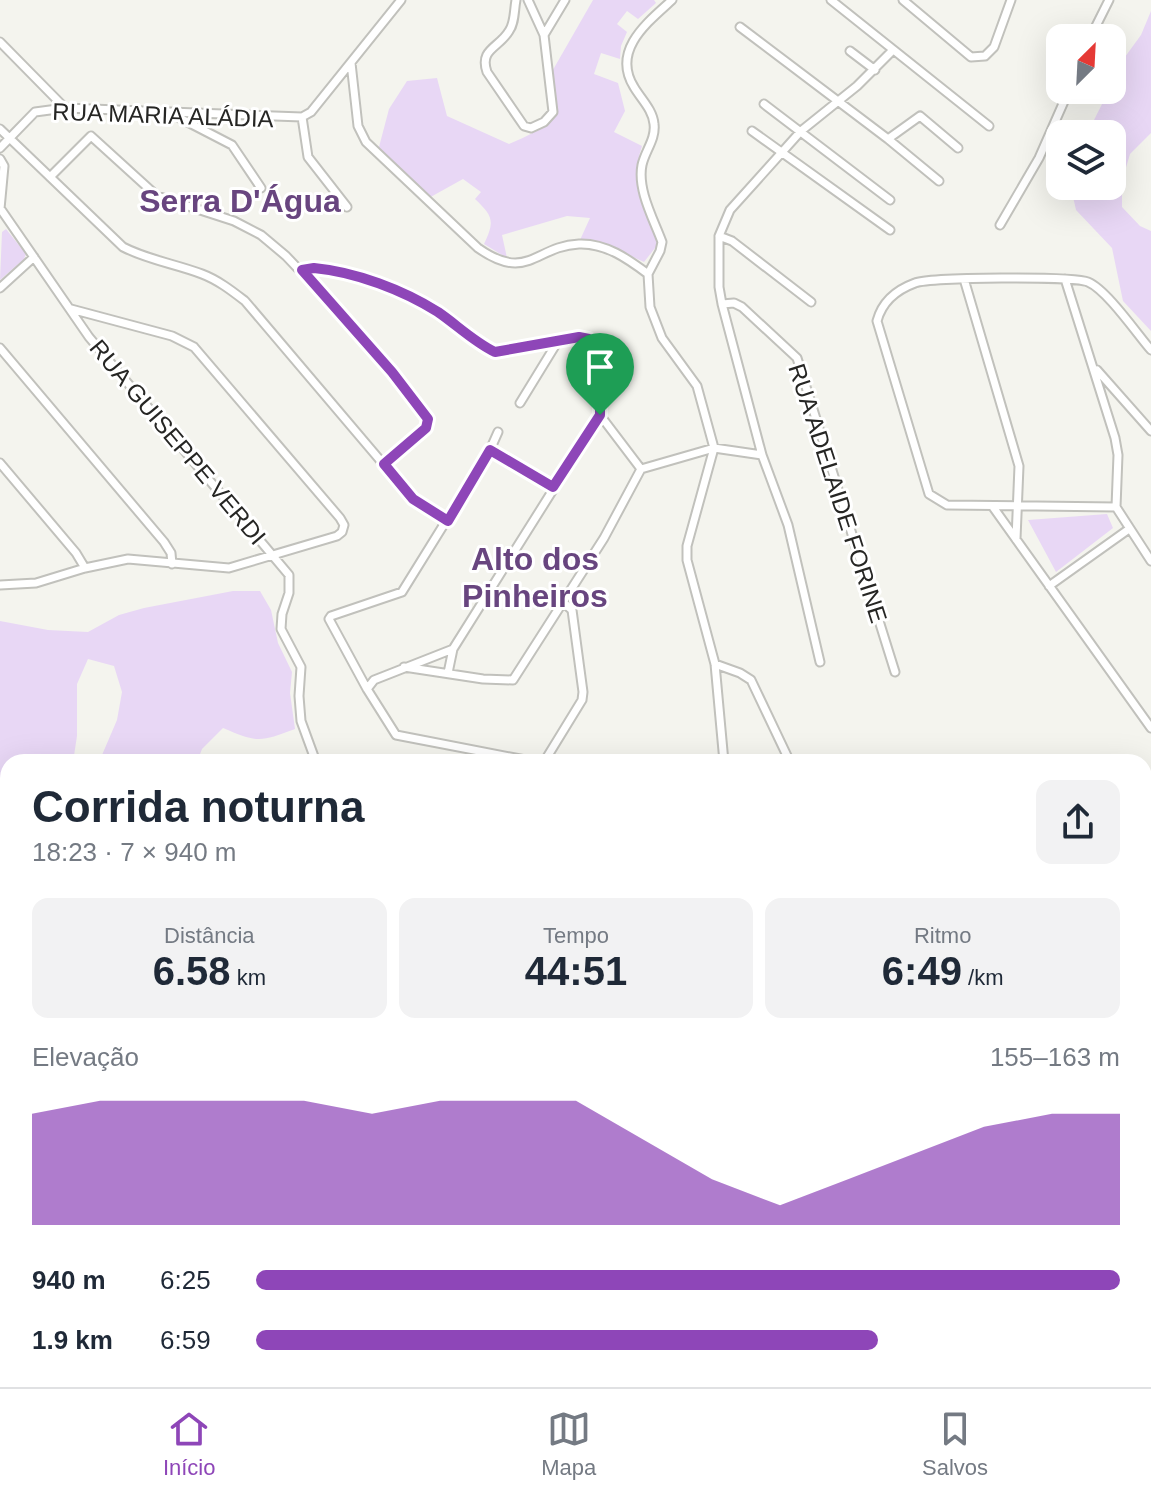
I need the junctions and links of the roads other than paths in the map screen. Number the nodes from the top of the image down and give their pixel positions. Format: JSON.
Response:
{"nodes":[{"id":1,"x":401,"y":0,"type":"edge"},
{"id":2,"x":516,"y":0,"type":"edge"},
{"id":3,"x":528,"y":0,"type":"edge"},
{"id":4,"x":565,"y":0,"type":"edge"},
{"id":5,"x":672,"y":0,"type":"edge"},
{"id":6,"x":831,"y":0,"type":"edge"},
{"id":7,"x":903,"y":0,"type":"edge"},
{"id":8,"x":1011,"y":0,"type":"edge"},
{"id":9,"x":1109,"y":0,"type":"edge"},
{"id":10,"x":1097,"y":24,"type":"edge"},
{"id":11,"x":740,"y":27,"type":"dead end"},
{"id":12,"x":544,"y":35,"type":"junction"},
{"id":13,"x":0,"y":42,"type":"edge"},
{"id":14,"x":893,"y":50,"type":"junction"},
{"id":15,"x":850,"y":51,"type":"dead end"},
{"id":16,"x":351,"y":63,"type":"junction"},
{"id":17,"x":875,"y":70,"type":"junction"},
{"id":18,"x":839,"y":102,"type":"junction"},
{"id":19,"x":764,"y":104,"type":"dead end"},
{"id":20,"x":1063,"y":104,"type":"edge"},
{"id":21,"x":65,"y":108,"type":"junction"},
{"id":22,"x":171,"y":114,"type":"junction"},
{"id":23,"x":302,"y":117,"type":"junction"},
{"id":24,"x":989,"y":126,"type":"dead end"},
{"id":25,"x":0,"y":129,"type":"edge"},
{"id":26,"x":752,"y":131,"type":"dead end"},
{"id":27,"x":801,"y":131,"type":"junction"},
{"id":28,"x":9,"y":138,"type":"junction"},
{"id":29,"x":888,"y":139,"type":"junction"},
{"id":30,"x":0,"y":148,"type":"edge"},
{"id":31,"x":958,"y":148,"type":"dead end"},
{"id":32,"x":781,"y":151,"type":"junction"},
{"id":33,"x":0,"y":159,"type":"edge"},
{"id":34,"x":50,"y":177,"type":"junction"},
{"id":35,"x":939,"y":181,"type":"dead end"},
{"id":36,"x":261,"y":188,"type":"dead end"},
{"id":37,"x":890,"y":200,"type":"dead end"},
{"id":38,"x":347,"y":207,"type":"dead end"},
{"id":39,"x":0,"y":208,"type":"edge"},
{"id":40,"x":1000,"y":225,"type":"dead end"},
{"id":41,"x":890,"y":230,"type":"dead end"},
{"id":42,"x":719,"y":236,"type":"junction"},
{"id":43,"x":34,"y":257,"type":"junction"},
{"id":44,"x":302,"y":270,"type":"junction"},
{"id":45,"x":648,"y":274,"type":"junction"},
{"id":46,"x":964,"y":279,"type":"junction"},
{"id":47,"x":1065,"y":279,"type":"junction"},
{"id":48,"x":2,"y":286,"type":"edge"},
{"id":49,"x":811,"y":302,"type":"dead end"},
{"id":50,"x":722,"y":304,"type":"junction"},
{"id":51,"x":71,"y":309,"type":"junction"},
{"id":52,"x":558,"y":341,"type":"junction"},
{"id":53,"x":0,"y":348,"type":"edge"},
{"id":54,"x":1151,"y":350,"type":"edge"},
{"id":55,"x":1092,"y":366,"type":"junction"},
{"id":56,"x":520,"y":403,"type":"dead end"},
{"id":57,"x":600,"y":415,"type":"junction"},
{"id":58,"x":1151,"y":431,"type":"edge"},
{"id":59,"x":498,"y":432,"type":"dead end"},
{"id":60,"x":714,"y":448,"type":"junction"},
{"id":61,"x":490,"y":450,"type":"junction"},
{"id":62,"x":762,"y":455,"type":"junction"},
{"id":63,"x":0,"y":463,"type":"edge"},
{"id":64,"x":384,"y":464,"type":"junction"},
{"id":65,"x":641,"y":469,"type":"junction"},
{"id":66,"x":10,"y":474,"type":"junction"},
{"id":67,"x":0,"y":479,"type":"edge"},
{"id":68,"x":553,"y":487,"type":"junction"},
{"id":69,"x":1018,"y":506,"type":"junction"},
{"id":70,"x":993,"y":507,"type":"junction"},
{"id":71,"x":1116,"y":507,"type":"junction"},
{"id":72,"x":448,"y":521,"type":"junction"},
{"id":73,"x":1129,"y":529,"type":"junction"},
{"id":74,"x":1016,"y":539,"type":"junction"},
{"id":75,"x":273,"y":555,"type":"junction"},
{"id":76,"x":1151,"y":561,"type":"edge"},
{"id":77,"x":172,"y":564,"type":"junction"},
{"id":78,"x":85,"y":568,"type":"junction"},
{"id":79,"x":0,"y":585,"type":"edge"},
{"id":80,"x":1049,"y":586,"type":"junction"},
{"id":81,"x":564,"y":603,"type":"junction"},
{"id":82,"x":453,"y":649,"type":"junction"},
{"id":83,"x":428,"y":659,"type":"junction"},
{"id":84,"x":820,"y":662,"type":"dead end"},
{"id":85,"x":715,"y":664,"type":"junction"},
{"id":86,"x":404,"y":667,"type":"junction"},
{"id":87,"x":427,"y":670,"type":"junction"},
{"id":88,"x":895,"y":672,"type":"dead end"},
{"id":89,"x":448,"y":673,"type":"junction"},
{"id":90,"x":367,"y":689,"type":"junction"},
{"id":91,"x":1151,"y":728,"type":"edge"},
{"id":92,"x":313,"y":754,"type":"edge"},
{"id":93,"x":492,"y":754,"type":"edge"},
{"id":94,"x":549,"y":754,"type":"edge"},
{"id":95,"x":723,"y":754,"type":"edge"},
{"id":96,"x":786,"y":754,"type":"edge"}],
"edges":[{"from":1,"to":16,"type":"street","name":"RUA MARIA ALÁDIA"},
{"from":2,"to":12,"type":"street"},
{"from":3,"to":12,"type":"street"},
{"from":4,"to":12,"type":"street"},
{"from":5,"to":45,"type":"street"},
{"from":6,"to":14,"type":"street"},
{"from":7,"to":8,"type":"street"},
{"from":9,"to":10,"type":"street"},
{"from":11,"to":18,"type":"street"},
{"from":13,"to":21,"type":"street"},
{"from":14,"to":17,"type":"street"},
{"from":14,"to":24,"type":"street"},
{"from":15,"to":17,"type":"street"},
{"from":16,"to":23,"type":"street","name":"RUA MARIA ALÁDIA"},
{"from":16,"to":45,"type":"street"},
{"from":17,"to":18,"type":"street"},
{"from":18,"to":27,"type":"street"},
{"from":18,"to":29,"type":"street"},
{"from":19,"to":27,"type":"street"},
{"from":20,"to":40,"type":"street"},
{"from":21,"to":22,"type":"street","name":"RUA MARIA ALÁDIA"},
{"from":21,"to":28,"type":"street","name":"RUA MARIA ALÁDIA"},
{"from":22,"to":23,"type":"street","name":"RUA MARIA ALÁDIA"},
{"from":22,"to":36,"type":"street"},
{"from":23,"to":38,"type":"street"},
{"from":25,"to":28,"type":"street"},
{"from":26,"to":32,"type":"street"},
{"from":27,"to":32,"type":"street"},
{"from":27,"to":37,"type":"street"},
{"from":28,"to":30,"type":"street","name":"RUA MARIA ALÁDIA"},
{"from":28,"to":34,"type":"street"},
{"from":29,"to":31,"type":"street"},
{"from":29,"to":35,"type":"street"},
{"from":32,"to":41,"type":"street"},
{"from":32,"to":42,"type":"street"},
{"from":33,"to":39,"type":"street","name":"RUA GUISEPPE VERDI"},
{"from":34,"to":44,"type":"street"},
{"from":34,"to":64,"type":"street"},
{"from":39,"to":43,"type":"street","name":"RUA GUISEPPE VERDI"},
{"from":42,"to":49,"type":"street"},
{"from":42,"to":50,"type":"street"},
{"from":43,"to":48,"type":"street"},
{"from":43,"to":51,"type":"street","name":"RUA GUISEPPE VERDI"},
{"from":44,"to":52,"type":"street"},
{"from":44,"to":64,"type":"street"},
{"from":45,"to":60,"type":"street"},
{"from":46,"to":47,"type":"street"},
{"from":46,"to":69,"type":"street"},
{"from":46,"to":70,"type":"street"},
{"from":47,"to":54,"type":"street"},
{"from":47,"to":55,"type":"street"},
{"from":50,"to":62,"type":"street"},
{"from":50,"to":88,"type":"street","name":"RUA ADELAIDE FORINE"},
{"from":51,"to":75,"type":"street","name":"RUA GUISEPPE VERDI"},
{"from":51,"to":75,"type":"street"},
{"from":52,"to":56,"type":"street"},
{"from":52,"to":57,"type":"street"},
{"from":53,"to":77,"type":"street"},
{"from":55,"to":58,"type":"street"},
{"from":55,"to":71,"type":"street"},
{"from":57,"to":65,"type":"street"},
{"from":57,"to":68,"type":"street"},
{"from":59,"to":61,"type":"street"},
{"from":60,"to":62,"type":"street"},
{"from":60,"to":65,"type":"street"},
{"from":60,"to":85,"type":"street"},
{"from":61,"to":68,"type":"street"},
{"from":61,"to":72,"type":"street"},
{"from":62,"to":84,"type":"street"},
{"from":63,"to":66,"type":"street"},
{"from":64,"to":72,"type":"street"},
{"from":65,"to":81,"type":"street"},
{"from":66,"to":67,"type":"street"},
{"from":66,"to":78,"type":"street"},
{"from":68,"to":82,"type":"street"},
{"from":69,"to":70,"type":"street"},
{"from":69,"to":71,"type":"street"},
{"from":69,"to":74,"type":"street"},
{"from":70,"to":74,"type":"street"},
{"from":71,"to":73,"type":"street"},
{"from":72,"to":90,"type":"street"},
{"from":73,"to":76,"type":"street"},
{"from":73,"to":80,"type":"street"},
{"from":74,"to":80,"type":"street"},
{"from":75,"to":77,"type":"street","name":"RUA GUISEPPE VERDI"},
{"from":75,"to":92,"type":"street"},
{"from":77,"to":78,"type":"street","name":"RUA GUISEPPE VERDI"},
{"from":78,"to":79,"type":"street","name":"RUA GUISEPPE VERDI"},
{"from":80,"to":91,"type":"street"},
{"from":81,"to":89,"type":"street"},
{"from":81,"to":94,"type":"street"},
{"from":82,"to":83,"type":"street"},
{"from":82,"to":89,"type":"street"},
{"from":83,"to":86,"type":"street"},
{"from":83,"to":87,"type":"street"},
{"from":85,"to":95,"type":"street"},
{"from":85,"to":96,"type":"street"},
{"from":86,"to":87,"type":"street"},
{"from":86,"to":90,"type":"street"},
{"from":87,"to":89,"type":"street"},
{"from":90,"to":93,"type":"street"}]}
